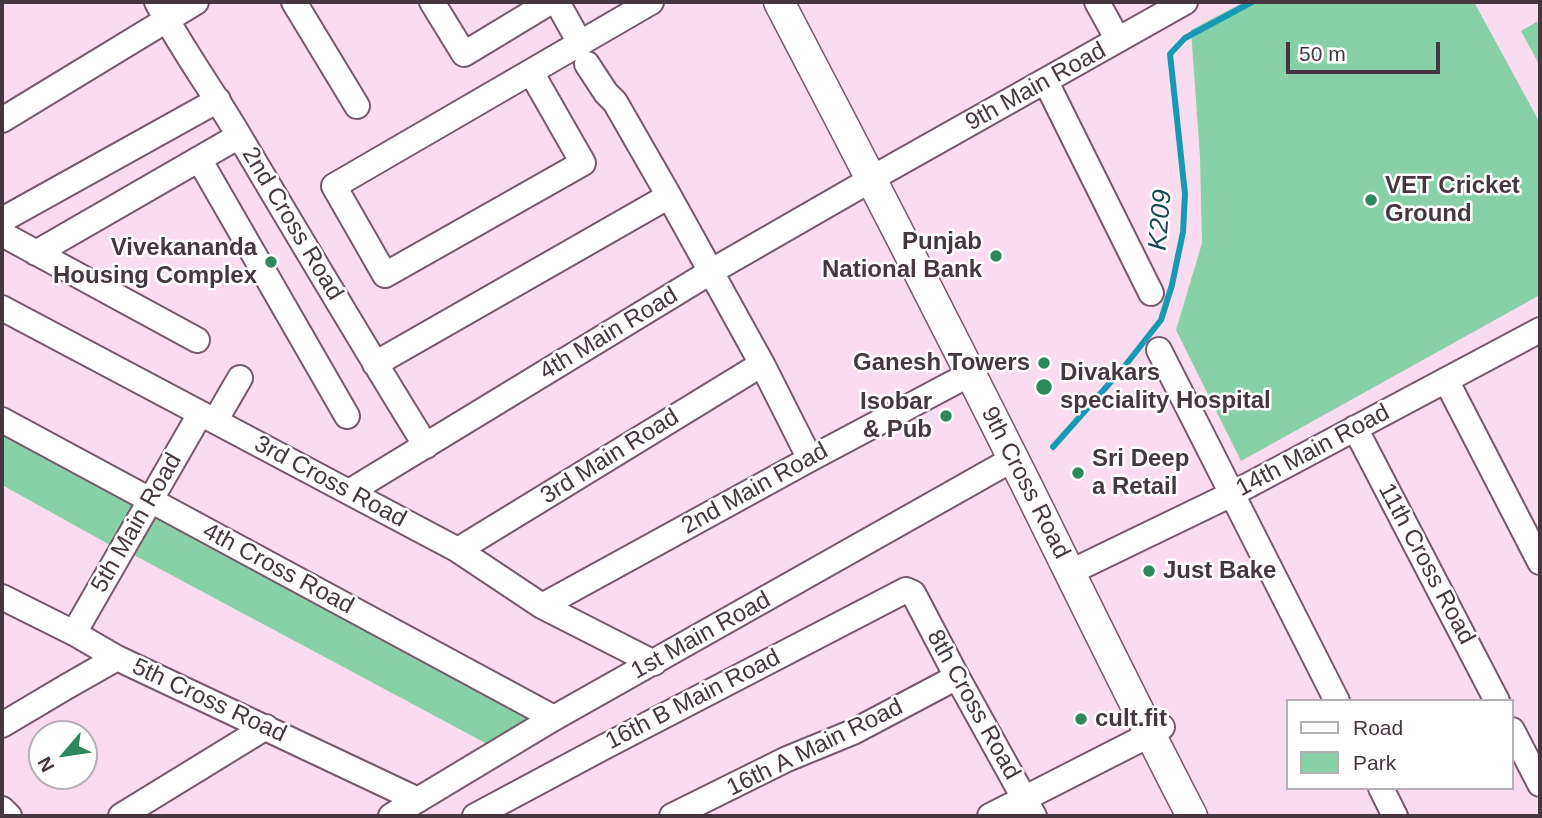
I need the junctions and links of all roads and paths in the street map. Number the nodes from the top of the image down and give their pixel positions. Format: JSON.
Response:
{"nodes":[{"id":1,"x":196,"y":2,"type":"edge"},
{"id":2,"x":294,"y":2,"type":"edge"},
{"id":3,"x":432,"y":2,"type":"edge"},
{"id":4,"x":550,"y":2,"type":"edge"},
{"id":5,"x":557,"y":2,"type":"edge"},
{"id":6,"x":651,"y":2,"type":"edge"},
{"id":7,"x":779,"y":2,"type":"edge"},
{"id":8,"x":801,"y":2,"type":"edge"},
{"id":9,"x":1097,"y":2,"type":"edge"},
{"id":10,"x":1185,"y":2,"type":"edge"},
{"id":11,"x":162,"y":11,"type":"edge"},
{"id":12,"x":1118,"y":40,"type":"junction"},
{"id":13,"x":584,"y":54,"type":"junction"},
{"id":14,"x":531,"y":72,"type":"junction"},
{"id":15,"x":1046,"y":82,"type":"junction"},
{"id":16,"x":218,"y":100,"type":"junction"},
{"id":17,"x":357,"y":106,"type":"dead end"},
{"id":18,"x":2,"y":120,"type":"edge"},
{"id":19,"x":239,"y":136,"type":"junction"},
{"id":20,"x":199,"y":159,"type":"junction"},
{"id":21,"x":879,"y":175,"type":"junction"},
{"id":22,"x":669,"y":196,"type":"junction"},
{"id":23,"x":2,"y":220,"type":"edge"},
{"id":24,"x":2,"y":234,"type":"edge"},
{"id":25,"x":36,"y":253,"type":"junction"},
{"id":26,"x":712,"y":271,"type":"junction"},
{"id":27,"x":1151,"y":293,"type":"dead end"},
{"id":28,"x":2,"y":308,"type":"edge"},
{"id":29,"x":1540,"y":330,"type":"edge"},
{"id":30,"x":197,"y":340,"type":"dead end"},
{"id":31,"x":1159,"y":350,"type":"dead end"},
{"id":32,"x":762,"y":363,"type":"junction"},
{"id":33,"x":375,"y":364,"type":"junction"},
{"id":34,"x":970,"y":374,"type":"junction"},
{"id":35,"x":240,"y":378,"type":"dead end"},
{"id":36,"x":1446,"y":380,"type":"junction"},
{"id":37,"x":347,"y":416,"type":"dead end"},
{"id":38,"x":207,"y":417,"type":"junction"},
{"id":39,"x":2,"y":420,"type":"edge"},
{"id":40,"x":1355,"y":428,"type":"junction"},
{"id":41,"x":426,"y":446,"type":"junction"},
{"id":42,"x":810,"y":459,"type":"junction"},
{"id":43,"x":1013,"y":459,"type":"junction"},
{"id":44,"x":349,"y":492,"type":"junction"},
{"id":45,"x":1232,"y":494,"type":"junction"},
{"id":46,"x":150,"y":500,"type":"junction"},
{"id":47,"x":458,"y":550,"type":"junction"},
{"id":48,"x":1540,"y":562,"type":"edge"},
{"id":49,"x":1083,"y":566,"type":"junction"},
{"id":50,"x":913,"y":593,"type":"joint"},
{"id":51,"x":2,"y":597,"type":"edge"},
{"id":52,"x":542,"y":606,"type":"junction"},
{"id":53,"x":74,"y":633,"type":"junction"},
{"id":54,"x":117,"y":658,"type":"junction"},
{"id":55,"x":654,"y":663,"type":"junction"},
{"id":56,"x":957,"y":677,"type":"junction"},
{"id":57,"x":1336,"y":699,"type":"edge"},
{"id":58,"x":1496,"y":699,"type":"edge"},
{"id":59,"x":554,"y":718,"type":"junction"},
{"id":60,"x":2,"y":725,"type":"edge"},
{"id":61,"x":265,"y":727,"type":"junction"},
{"id":62,"x":1156,"y":731,"type":"junction"},
{"id":63,"x":1514,"y":734,"type":"edge"},
{"id":64,"x":1540,"y":784,"type":"edge"},
{"id":65,"x":1382,"y":790,"type":"edge"},
{"id":66,"x":418,"y":800,"type":"junction"},
{"id":67,"x":1029,"y":808,"type":"edge"},
{"id":68,"x":2,"y":809,"type":"edge"},
{"id":69,"x":9,"y":816,"type":"edge"},
{"id":70,"x":121,"y":816,"type":"edge"},
{"id":71,"x":391,"y":816,"type":"edge"},
{"id":72,"x":475,"y":816,"type":"edge"},
{"id":73,"x":672,"y":816,"type":"edge"},
{"id":74,"x":990,"y":816,"type":"edge"},
{"id":75,"x":1192,"y":816,"type":"edge"},
{"id":76,"x":1208,"y":816,"type":"edge"},
{"id":77,"x":1395,"y":816,"type":"edge"}],
"edges":[{"from":1,"to":11,"type":"street"},
{"from":2,"to":17,"type":"street"},
{"from":3,"to":4,"type":"street"},
{"from":5,"to":13,"type":"street"},
{"from":6,"to":13,"type":"street"},
{"from":7,"to":21,"type":"main road","name":"9th Cross Road"},
{"from":8,"to":21,"type":"main road","name":"9th Cross Road"},
{"from":9,"to":12,"type":"street"},
{"from":10,"to":12,"type":"street","name":"9th Main Road"},
{"from":11,"to":16,"type":"street","name":"2nd Cross Road"},
{"from":11,"to":18,"type":"street"},
{"from":12,"to":15,"type":"street","name":"9th Main Road"},
{"from":13,"to":14,"type":"street"},
{"from":13,"to":22,"type":"street"},
{"from":14,"to":14,"type":"street"},
{"from":15,"to":21,"type":"street","name":"9th Main Road"},
{"from":15,"to":27,"type":"street"},
{"from":16,"to":19,"type":"street","name":"2nd Cross Road"},
{"from":16,"to":23,"type":"street"},
{"from":19,"to":20,"type":"street"},
{"from":19,"to":33,"type":"street","name":"2nd Cross Road"},
{"from":20,"to":25,"type":"street"},
{"from":20,"to":37,"type":"street"},
{"from":21,"to":26,"type":"street","name":"4th Main Road"},
{"from":21,"to":34,"type":"main road","name":"9th Cross Road"},
{"from":21,"to":49,"type":"main road","name":"9th Cross Road"},
{"from":22,"to":26,"type":"street"},
{"from":22,"to":33,"type":"street"},
{"from":24,"to":25,"type":"street"},
{"from":25,"to":30,"type":"street"},
{"from":26,"to":32,"type":"street"},
{"from":26,"to":41,"type":"street","name":"4th Main Road"},
{"from":28,"to":38,"type":"street","name":"3rd Cross Road"},
{"from":29,"to":36,"type":"street","name":"14th Main Road"},
{"from":31,"to":45,"type":"street"},
{"from":32,"to":42,"type":"street"},
{"from":32,"to":47,"type":"street","name":"3rd Main Road"},
{"from":33,"to":41,"type":"street","name":"2nd Cross Road"},
{"from":34,"to":42,"type":"street","name":"2nd Main Road"},
{"from":34,"to":43,"type":"main road","name":"9th Cross Road"},
{"from":35,"to":38,"type":"street","name":"5th Main Road"},
{"from":36,"to":40,"type":"street","name":"14th Main Road"},
{"from":36,"to":48,"type":"street"},
{"from":38,"to":44,"type":"street","name":"3rd Cross Road"},
{"from":38,"to":46,"type":"street","name":"5th Main Road"},
{"from":39,"to":46,"type":"street","name":"4th Cross Road"},
{"from":40,"to":45,"type":"street","name":"14th Main Road"},
{"from":40,"to":58,"type":"street","name":"11th Cross Road"},
{"from":41,"to":44,"type":"street","name":"4th Main Road"},
{"from":42,"to":52,"type":"street","name":"2nd Main Road"},
{"from":43,"to":55,"type":"street","name":"1st Main Road"},
{"from":43,"to":62,"type":"main road","name":"9th Cross Road"},
{"from":44,"to":47,"type":"street","name":"3rd Cross Road"},
{"from":45,"to":49,"type":"street","name":"14th Main Road"},
{"from":45,"to":57,"type":"street"},
{"from":46,"to":53,"type":"street","name":"5th Main Road"},
{"from":46,"to":59,"type":"street","name":"4th Cross Road"},
{"from":47,"to":52,"type":"street","name":"3rd Cross Road"},
{"from":49,"to":62,"type":"main road","name":"9th Cross Road"},
{"from":50,"to":56,"type":"street","name":"8th Cross Road"},
{"from":50,"to":72,"type":"street","name":"16th B Main Road"},
{"from":51,"to":53,"type":"street","name":"5th Cross Road"},
{"from":52,"to":55,"type":"street","name":"3rd Cross Road"},
{"from":53,"to":54,"type":"street","name":"5th Cross Road"},
{"from":54,"to":60,"type":"street"},
{"from":54,"to":61,"type":"street","name":"5th Cross Road"},
{"from":55,"to":59,"type":"street","name":"1st Main Road"},
{"from":56,"to":67,"type":"street","name":"8th Cross Road"},
{"from":56,"to":73,"type":"street","name":"16th A Main Road"},
{"from":59,"to":66,"type":"street","name":"1st Main Road"},
{"from":61,"to":66,"type":"street","name":"5th Cross Road"},
{"from":61,"to":70,"type":"street"},
{"from":62,"to":67,"type":"street"},
{"from":62,"to":75,"type":"main road","name":"9th Cross Road"},
{"from":62,"to":76,"type":"main road","name":"9th Cross Road"},
{"from":63,"to":64,"type":"street"},
{"from":65,"to":77,"type":"street"},
{"from":66,"to":71,"type":"street","name":"1st Main Road"},
{"from":67,"to":74,"type":"street"},
{"from":68,"to":69,"type":"street"}]}
